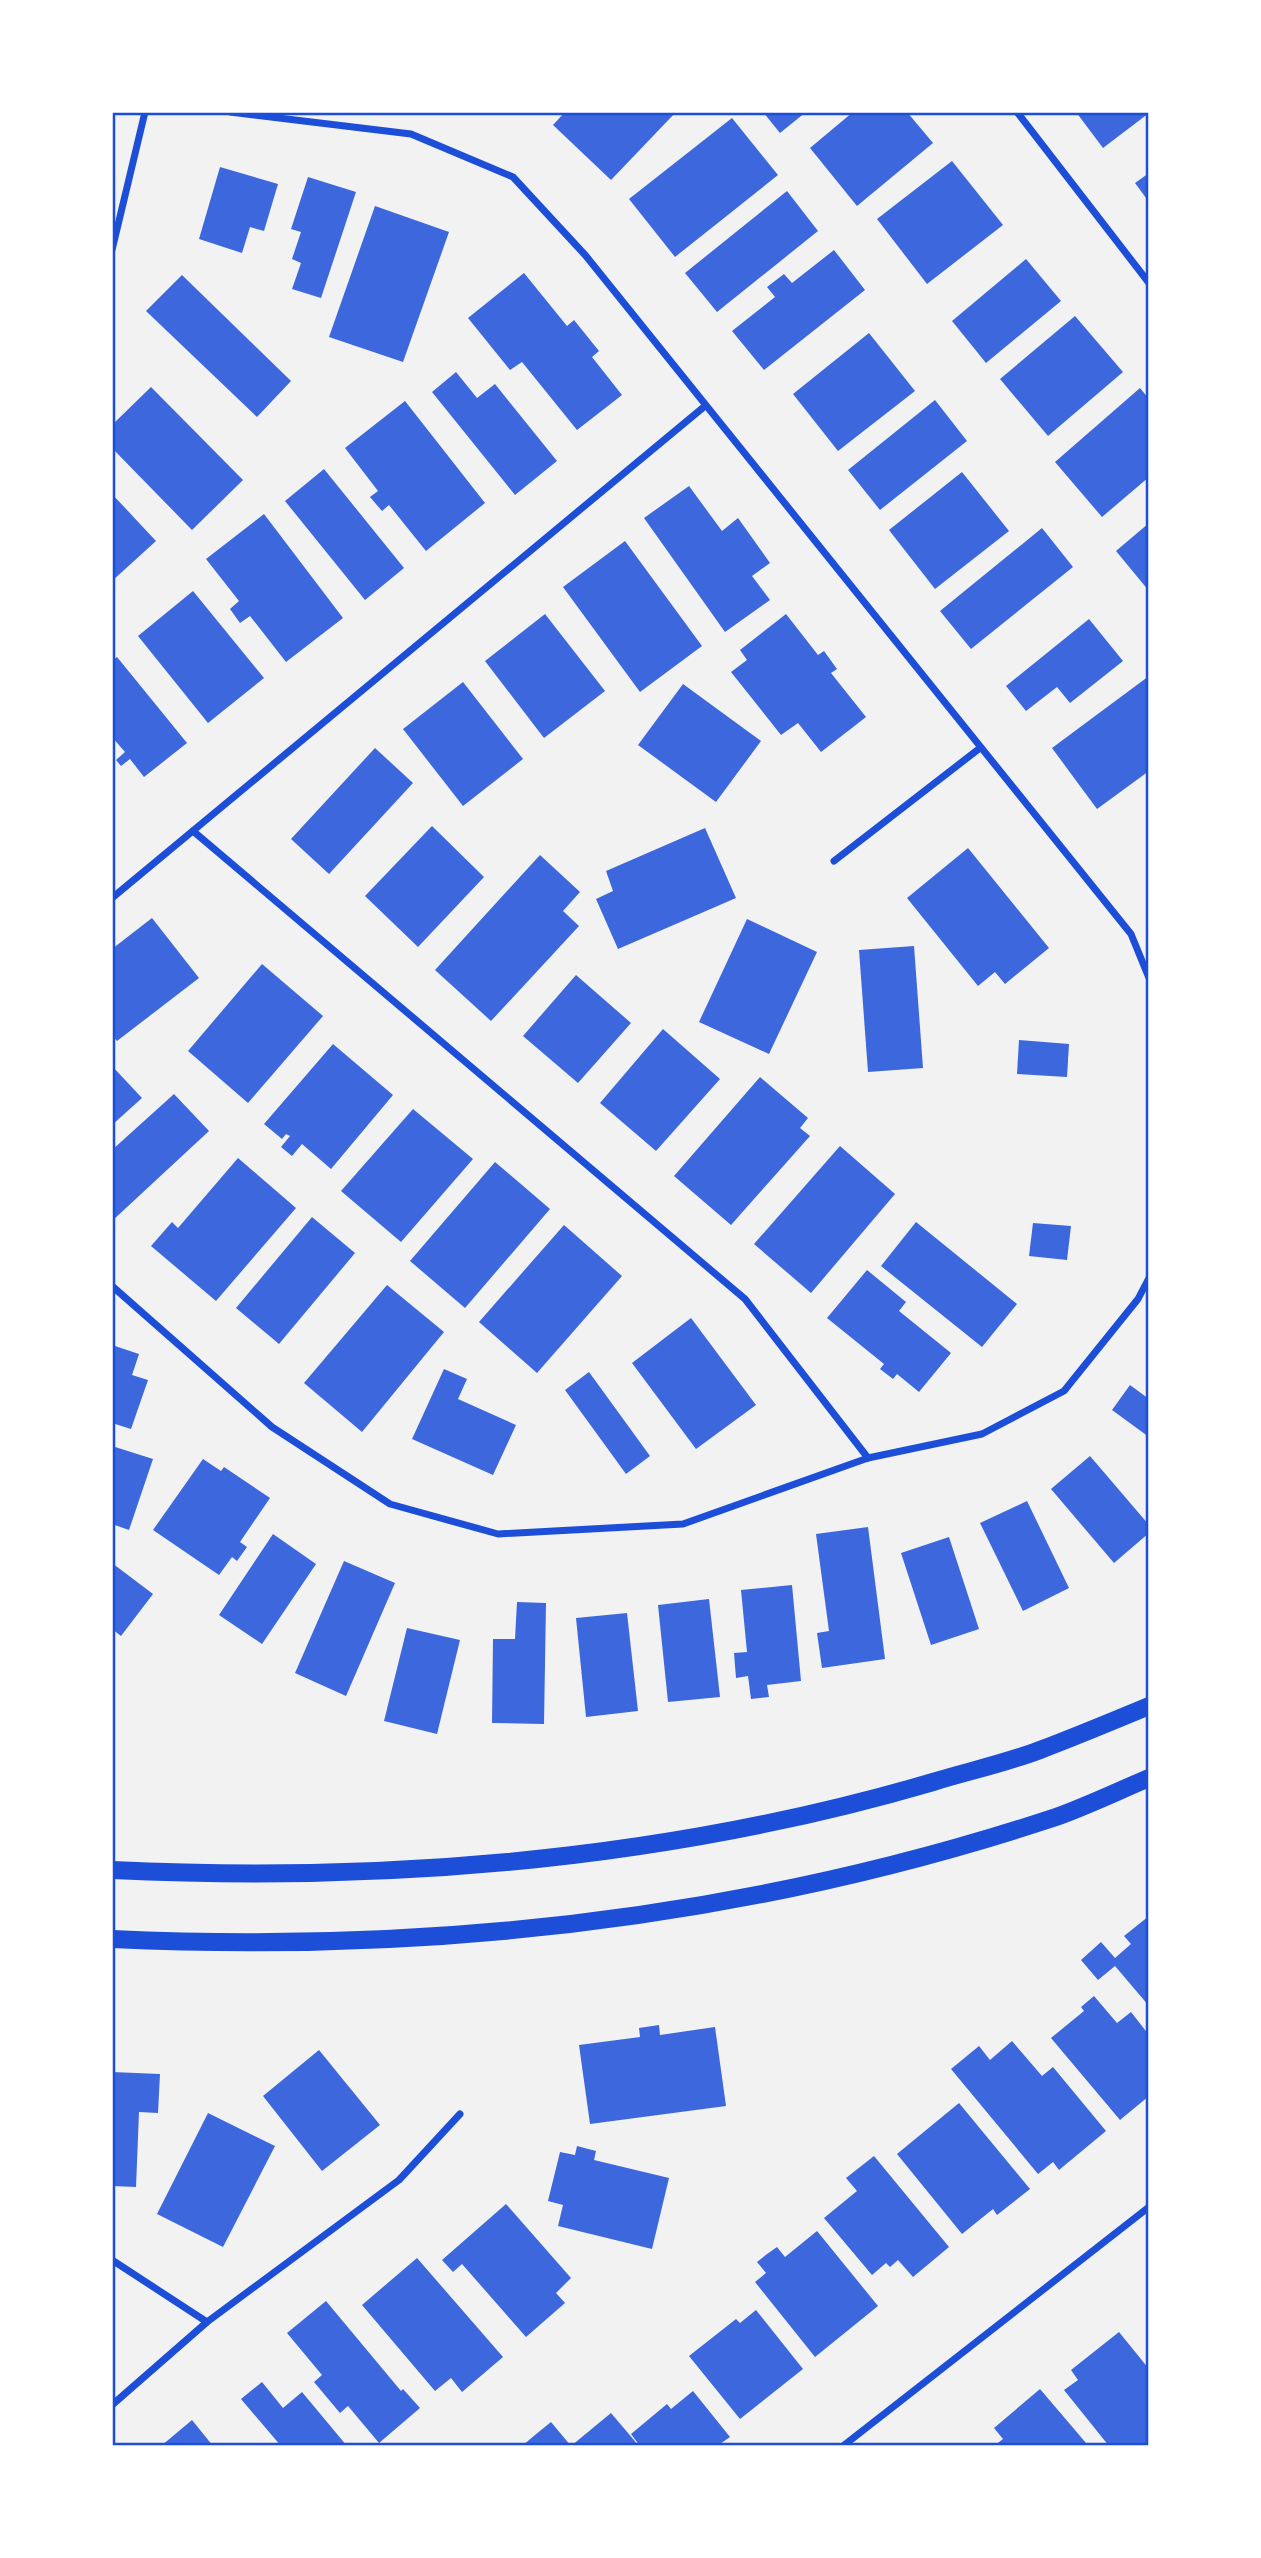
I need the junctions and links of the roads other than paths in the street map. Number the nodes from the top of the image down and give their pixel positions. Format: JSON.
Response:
{"nodes":[{"id":1,"x":145,"y":112,"type":"edge"},
{"id":2,"x":230,"y":112,"type":"edge"},
{"id":3,"x":1017,"y":112,"type":"edge"},
{"id":4,"x":112,"y":250,"type":"edge"},
{"id":5,"x":1149,"y":283,"type":"edge"},
{"id":6,"x":705,"y":406,"type":"junction"},
{"id":7,"x":980,"y":748,"type":"junction"},
{"id":8,"x":194,"y":831,"type":"junction"},
{"id":9,"x":834,"y":861,"type":"dead end"},
{"id":10,"x":112,"y":898,"type":"edge"},
{"id":11,"x":1149,"y":978,"type":"edge"},
{"id":12,"x":1149,"y":1278,"type":"edge"},
{"id":13,"x":112,"y":1286,"type":"edge"},
{"id":14,"x":868,"y":1458,"type":"junction"},
{"id":15,"x":1149,"y":1706,"type":"edge"},
{"id":16,"x":1149,"y":1778,"type":"edge"},
{"id":17,"x":112,"y":1870,"type":"edge"},
{"id":18,"x":112,"y":1939,"type":"edge"},
{"id":19,"x":460,"y":2114,"type":"dead end"},
{"id":20,"x":1149,"y":2207,"type":"edge"},
{"id":21,"x":112,"y":2260,"type":"edge"},
{"id":22,"x":207,"y":2322,"type":"junction"},
{"id":23,"x":112,"y":2405,"type":"edge"},
{"id":24,"x":843,"y":2446,"type":"edge"}],
"edges":[{"from":1,"to":4,"type":"street"},
{"from":2,"to":6,"type":"street"},
{"from":3,"to":5,"type":"street"},
{"from":6,"to":7,"type":"street"},
{"from":6,"to":8,"type":"street"},
{"from":7,"to":9,"type":"street"},
{"from":7,"to":11,"type":"street"},
{"from":8,"to":10,"type":"street"},
{"from":8,"to":14,"type":"street"},
{"from":12,"to":14,"type":"street"},
{"from":13,"to":14,"type":"street"},
{"from":15,"to":17,"type":"main road"},
{"from":16,"to":18,"type":"main road"},
{"from":19,"to":22,"type":"street"},
{"from":20,"to":24,"type":"street"},
{"from":21,"to":22,"type":"street"},
{"from":22,"to":23,"type":"street"}]}
